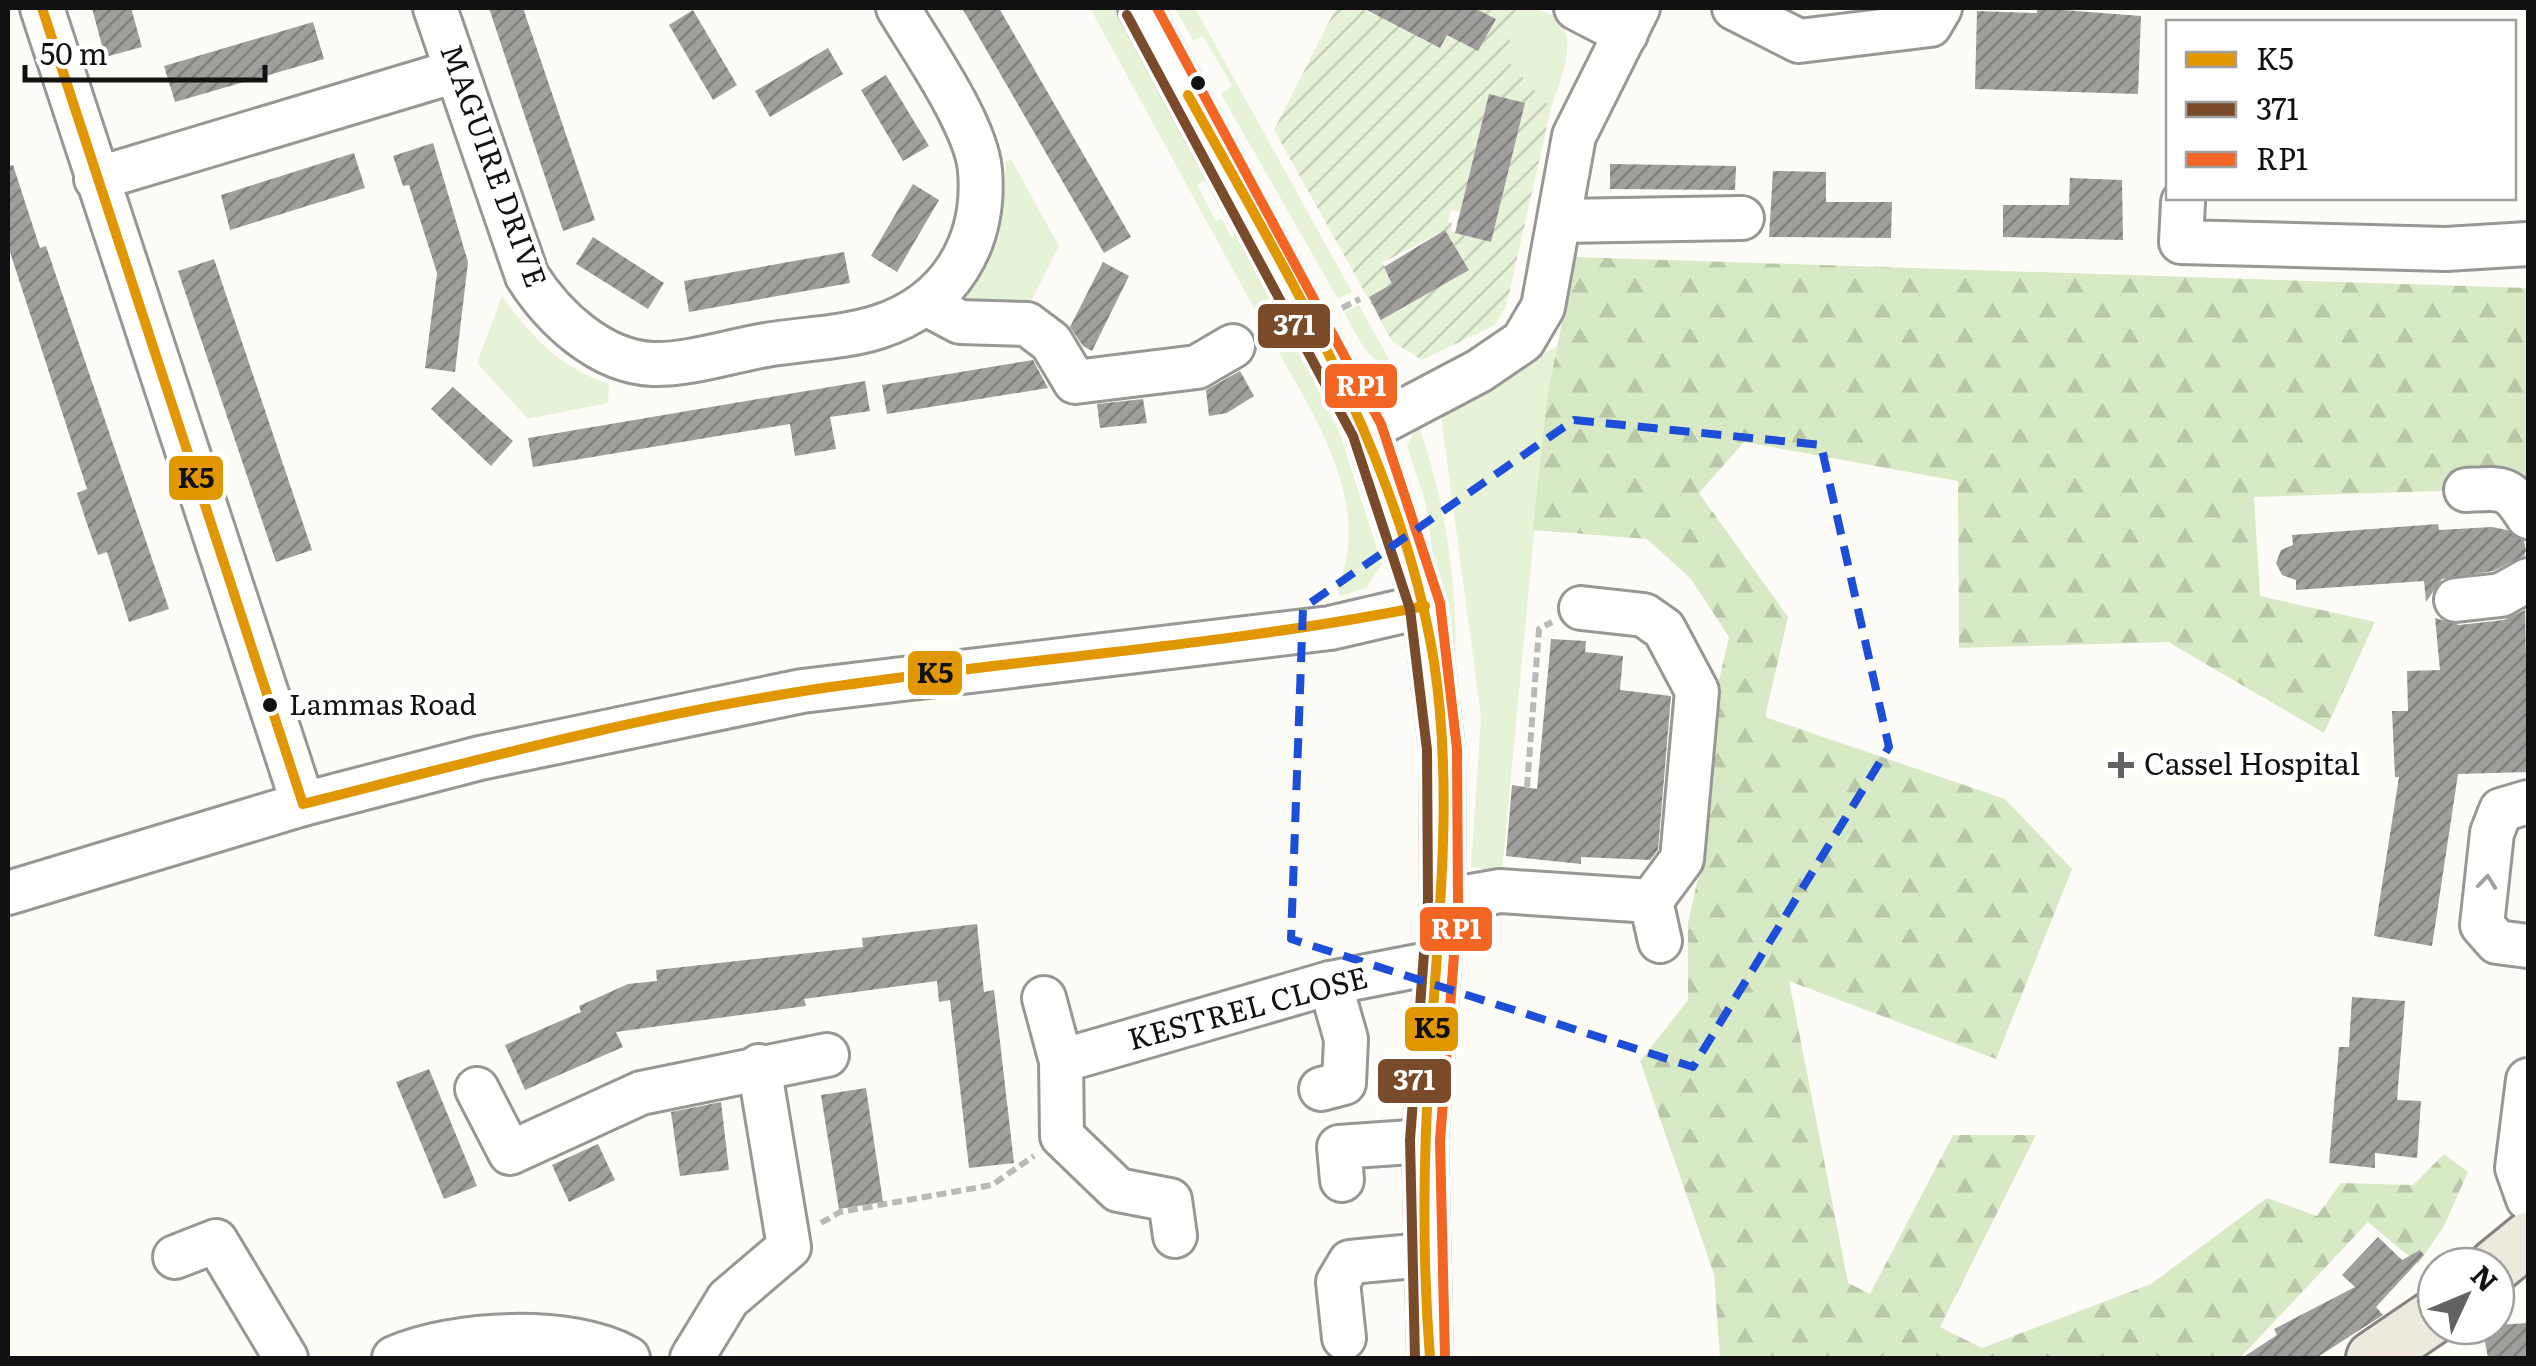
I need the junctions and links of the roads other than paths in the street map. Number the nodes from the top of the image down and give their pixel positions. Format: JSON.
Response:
{"nodes":[{"id":1,"x":42,"y":8,"type":"edge"},
{"id":2,"x":435,"y":8,"type":"edge"},
{"id":3,"x":898,"y":8,"type":"edge"},
{"id":4,"x":1140,"y":8,"type":"edge"},
{"id":5,"x":1576,"y":8,"type":"edge"},
{"id":6,"x":1734,"y":8,"type":"edge"},
{"id":7,"x":1940,"y":8,"type":"edge"},
{"id":8,"x":1632,"y":21,"type":"edge"},
{"id":9,"x":456,"y":71,"type":"junction"},
{"id":10,"x":96,"y":179,"type":"junction"},
{"id":11,"x":2183,"y":202,"type":"dead end"},
{"id":12,"x":1742,"y":218,"type":"dead end"},
{"id":13,"x":1559,"y":221,"type":"junction"},
{"id":14,"x":2528,"y":244,"type":"edge"},
{"id":15,"x":926,"y":304,"type":"junction"},
{"id":16,"x":1233,"y":346,"type":"dead end"},
{"id":17,"x":1367,"y":430,"type":"junction"},
{"id":18,"x":2466,"y":490,"type":"dead end"},
{"id":19,"x":2528,"y":516,"type":"edge"},
{"id":20,"x":2528,"y":580,"type":"edge"},
{"id":21,"x":2456,"y":600,"type":"dead end"},
{"id":22,"x":1424,"y":606,"type":"junction"},
{"id":23,"x":1581,"y":608,"type":"road end"},
{"id":24,"x":2528,"y":802,"type":"edge"},
{"id":25,"x":302,"y":804,"type":"junction"},
{"id":26,"x":8,"y":893,"type":"edge"},
{"id":27,"x":1442,"y":901,"type":"junction"},
{"id":28,"x":2528,"y":946,"type":"edge"},
{"id":29,"x":1438,"y":962,"type":"junction"},
{"id":30,"x":1330,"y":983,"type":"junction"},
{"id":31,"x":1044,"y":998,"type":"dead end"},
{"id":32,"x":827,"y":1055,"type":"dead end"},
{"id":33,"x":1061,"y":1062,"type":"junction"},
{"id":34,"x":759,"y":1066,"type":"junction"},
{"id":35,"x":2528,"y":1080,"type":"edge"},
{"id":36,"x":477,"y":1088,"type":"dead end"},
{"id":37,"x":1321,"y":1089,"type":"dead end"},
{"id":38,"x":1425,"y":1141,"type":"junction"},
{"id":39,"x":1342,"y":1180,"type":"dead end"},
{"id":40,"x":2528,"y":1199,"type":"edge"},
{"id":41,"x":1175,"y":1236,"type":"dead end"},
{"id":42,"x":1424,"y":1255,"type":"junction"},
{"id":43,"x":176,"y":1257,"type":"dead end"},
{"id":44,"x":2416,"y":1328,"type":"edge"},
{"id":45,"x":1344,"y":1338,"type":"dead end"},
{"id":46,"x":286,"y":1358,"type":"edge"},
{"id":47,"x":394,"y":1358,"type":"edge"},
{"id":48,"x":628,"y":1358,"type":"edge"},
{"id":49,"x":692,"y":1358,"type":"edge"},
{"id":50,"x":1430,"y":1358,"type":"edge"},
{"id":51,"x":2373,"y":1358,"type":"edge"}],
"edges":[{"from":1,"to":10,"type":"street"},
{"from":2,"to":9,"type":"street","name":"MAGUIRE DRIVE"},
{"from":3,"to":15,"type":"street","name":"MAGUIRE DRIVE"},
{"from":4,"to":17,"type":"street"},
{"from":5,"to":8,"type":"street"},
{"from":6,"to":7,"type":"street"},
{"from":8,"to":13,"type":"street"},
{"from":9,"to":10,"type":"street"},
{"from":9,"to":15,"type":"street","name":"MAGUIRE DRIVE"},
{"from":10,"to":25,"type":"street"},
{"from":11,"to":14,"type":"street"},
{"from":12,"to":13,"type":"street"},
{"from":13,"to":17,"type":"street"},
{"from":15,"to":16,"type":"street"},
{"from":17,"to":22,"type":"street"},
{"from":18,"to":19,"type":"street"},
{"from":20,"to":21,"type":"street"},
{"from":22,"to":25,"type":"street"},
{"from":22,"to":27,"type":"street"},
{"from":23,"to":27,"type":"street"},
{"from":28,"to":24,"type":"street","one_way":true},
{"from":25,"to":26,"type":"street"},
{"from":27,"to":29,"type":"street"},
{"from":29,"to":30,"type":"street","name":"KESTREL CLOSE"},
{"from":29,"to":38,"type":"street"},
{"from":30,"to":33,"type":"street","name":"KESTREL CLOSE"},
{"from":30,"to":37,"type":"street"},
{"from":31,"to":33,"type":"street"},
{"from":32,"to":34,"type":"street"},
{"from":33,"to":41,"type":"street"},
{"from":34,"to":36,"type":"street"},
{"from":34,"to":49,"type":"street"},
{"from":35,"to":40,"type":"street"},
{"from":38,"to":39,"type":"street"},
{"from":38,"to":42,"type":"street"},
{"from":42,"to":45,"type":"street"},
{"from":42,"to":50,"type":"street"},
{"from":43,"to":46,"type":"street"},
{"from":44,"to":51,"type":"main road"},
{"from":47,"to":48,"type":"street"}]}
